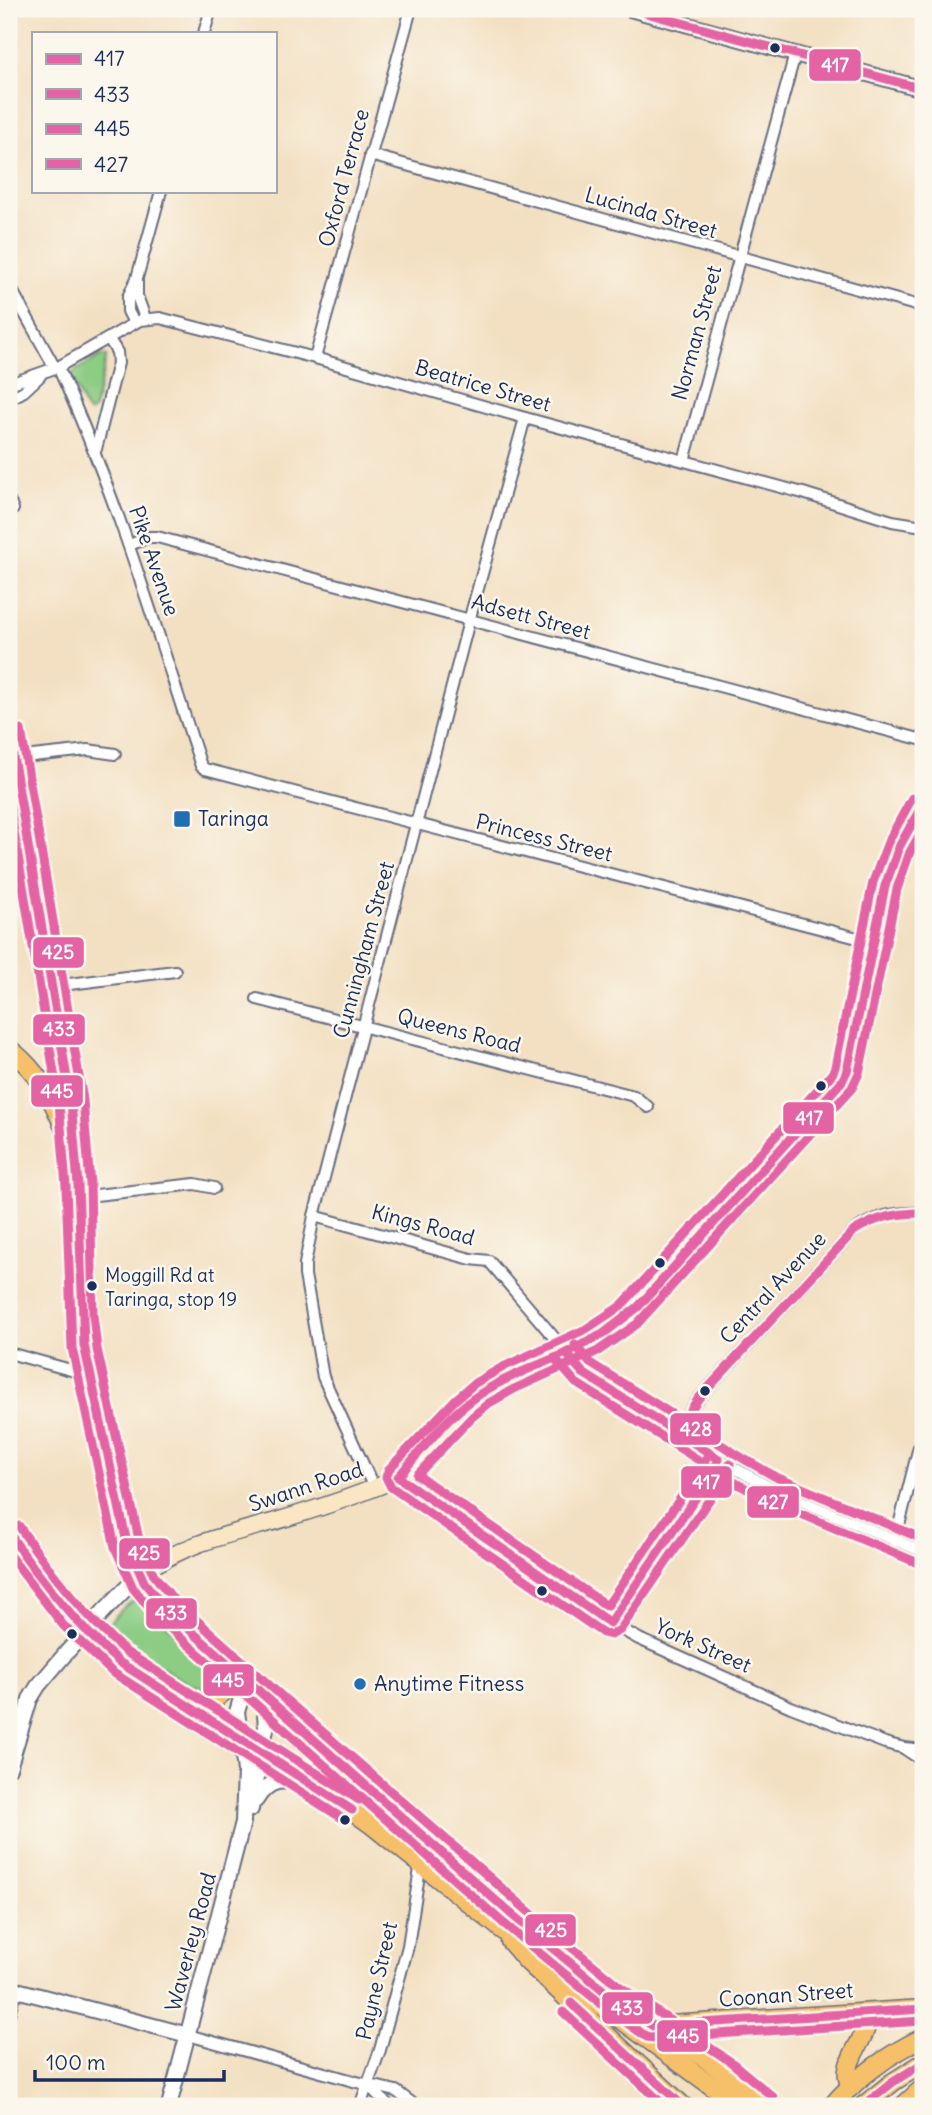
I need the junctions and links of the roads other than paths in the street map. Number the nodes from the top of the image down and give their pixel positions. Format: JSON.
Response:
{"nodes":[{"id":1,"x":211,"y":9,"type":"edge"},
{"id":2,"x":411,"y":9,"type":"edge"},
{"id":3,"x":630,"y":9,"type":"edge"},
{"id":4,"x":646,"y":11,"type":"edge"},
{"id":5,"x":204,"y":32,"type":"edge"},
{"id":6,"x":795,"y":54,"type":"junction"},
{"id":7,"x":923,"y":89,"type":"edge"},
{"id":8,"x":370,"y":155,"type":"junction"},
{"id":9,"x":161,"y":192,"type":"edge"},
{"id":10,"x":738,"y":258,"type":"junction"},
{"id":11,"x":137,"y":278,"type":"junction"},
{"id":12,"x":9,"y":285,"type":"edge"},
{"id":13,"x":923,"y":307,"type":"edge"},
{"id":14,"x":145,"y":318,"type":"junction"},
{"id":15,"x":134,"y":323,"type":"junction"},
{"id":16,"x":109,"y":339,"type":"junction"},
{"id":17,"x":315,"y":358,"type":"junction"},
{"id":18,"x":57,"y":368,"type":"junction"},
{"id":19,"x":42,"y":374,"type":"junction"},
{"id":20,"x":9,"y":384,"type":"edge"},
{"id":21,"x":9,"y":399,"type":"edge"},
{"id":22,"x":525,"y":418,"type":"junction"},
{"id":23,"x":96,"y":452,"type":"junction"},
{"id":24,"x":684,"y":461,"type":"junction"},
{"id":25,"x":923,"y":526,"type":"edge"},
{"id":26,"x":130,"y":545,"type":"junction"},
{"id":27,"x":470,"y":621,"type":"junction"},
{"id":28,"x":9,"y":732,"type":"edge"},
{"id":29,"x":923,"y":740,"type":"edge"},
{"id":30,"x":115,"y":754,"type":"dead end"},
{"id":31,"x":14,"y":758,"type":"junction"},
{"id":32,"x":205,"y":769,"type":"joint"},
{"id":33,"x":923,"y":804,"type":"edge"},
{"id":34,"x":417,"y":825,"type":"junction"},
{"id":35,"x":873,"y":942,"type":"junction"},
{"id":36,"x":175,"y":971,"type":"dead end"},
{"id":37,"x":53,"y":986,"type":"junction"},
{"id":38,"x":257,"y":999,"type":"dead end"},
{"id":39,"x":364,"y":1027,"type":"junction"},
{"id":40,"x":9,"y":1049,"type":"edge"},
{"id":41,"x":648,"y":1107,"type":"dead end"},
{"id":42,"x":77,"y":1174,"type":"junction"},
{"id":43,"x":214,"y":1188,"type":"dead end"},
{"id":44,"x":78,"y":1197,"type":"junction"},
{"id":45,"x":923,"y":1213,"type":"edge"},
{"id":46,"x":314,"y":1216,"type":"junction"},
{"id":47,"x":565,"y":1352,"type":"junction"},
{"id":48,"x":9,"y":1353,"type":"edge"},
{"id":49,"x":89,"y":1375,"type":"junction"},
{"id":50,"x":677,"y":1431,"type":"junction"},
{"id":51,"x":923,"y":1431,"type":"edge"},
{"id":52,"x":719,"y":1459,"type":"junction"},
{"id":53,"x":398,"y":1477,"type":"junction"},
{"id":54,"x":374,"y":1488,"type":"junction"},
{"id":55,"x":9,"y":1533,"type":"edge"},
{"id":56,"x":895,"y":1541,"type":"junction"},
{"id":57,"x":923,"y":1552,"type":"edge"},
{"id":58,"x":140,"y":1574,"type":"junction"},
{"id":59,"x":610,"y":1623,"type":"junction"},
{"id":60,"x":222,"y":1659,"type":"junction"},
{"id":61,"x":259,"y":1693,"type":"junction"},
{"id":62,"x":180,"y":1702,"type":"junction"},
{"id":63,"x":240,"y":1740,"type":"junction"},
{"id":64,"x":904,"y":1748,"type":"junction"},
{"id":65,"x":923,"y":1750,"type":"edge"},
{"id":66,"x":261,"y":1754,"type":"junction"},
{"id":67,"x":923,"y":1760,"type":"edge"},
{"id":68,"x":9,"y":1768,"type":"edge"},
{"id":69,"x":312,"y":1785,"type":"junction"},
{"id":70,"x":251,"y":1807,"type":"junction"},
{"id":71,"x":242,"y":1830,"type":"junction"},
{"id":72,"x":421,"y":1862,"type":"junction"},
{"id":73,"x":492,"y":1920,"type":"junction"},
{"id":74,"x":12,"y":1989,"type":"edge"},
{"id":75,"x":923,"y":2009,"type":"edge"},
{"id":76,"x":867,"y":2013,"type":"junction"},
{"id":77,"x":9,"y":2015,"type":"edge"},
{"id":78,"x":653,"y":2026,"type":"junction"},
{"id":79,"x":188,"y":2035,"type":"junction"},
{"id":80,"x":923,"y":2038,"type":"edge"},
{"id":81,"x":923,"y":2063,"type":"edge"},
{"id":82,"x":893,"y":2082,"type":"junction"},
{"id":83,"x":368,"y":2085,"type":"junction"},
{"id":84,"x":851,"y":2087,"type":"junction"},
{"id":85,"x":923,"y":2088,"type":"edge"},
{"id":86,"x":169,"y":2106,"type":"edge"},
{"id":87,"x":360,"y":2106,"type":"edge"},
{"id":88,"x":389,"y":2106,"type":"edge"},
{"id":89,"x":416,"y":2106,"type":"edge"},
{"id":90,"x":683,"y":2106,"type":"edge"},
{"id":91,"x":739,"y":2106,"type":"edge"},
{"id":92,"x":765,"y":2106,"type":"edge"},
{"id":93,"x":832,"y":2106,"type":"edge"},
{"id":94,"x":863,"y":2106,"type":"edge"},
{"id":95,"x":903,"y":2106,"type":"edge"}],
"edges":[{"from":1,"to":5,"type":"street"},
{"from":2,"to":8,"type":"street","name":"Oxford Terrace"},
{"from":3,"to":4,"type":"street"},
{"from":4,"to":6,"type":"street"},
{"from":6,"to":7,"type":"street"},
{"from":6,"to":10,"type":"street","name":"Norman Street"},
{"from":8,"to":10,"type":"street","name":"Lucinda Street"},
{"from":8,"to":17,"type":"street","name":"Oxford Terrace"},
{"from":9,"to":11,"type":"street"},
{"from":10,"to":13,"type":"street","name":"Lucinda Street"},
{"from":10,"to":24,"type":"street","name":"Norman Street"},
{"from":11,"to":14,"type":"street"},
{"from":11,"to":15,"type":"street"},
{"from":12,"to":18,"type":"street","name":"Pike Avenue"},
{"from":14,"to":15,"type":"street"},
{"from":14,"to":17,"type":"street","name":"Beatrice Street"},
{"from":15,"to":16,"type":"street"},
{"from":16,"to":18,"type":"street"},
{"from":16,"to":23,"type":"street"},
{"from":17,"to":22,"type":"street","name":"Beatrice Street"},
{"from":18,"to":19,"type":"street"},
{"from":18,"to":23,"type":"street","name":"Pike Avenue"},
{"from":19,"to":20,"type":"street"},
{"from":19,"to":21,"type":"street"},
{"from":22,"to":24,"type":"street","name":"Beatrice Street"},
{"from":22,"to":27,"type":"street","name":"Cunningham Street"},
{"from":23,"to":26,"type":"street","name":"Pike Avenue"},
{"from":24,"to":25,"type":"street","name":"Beatrice Street"},
{"from":26,"to":27,"type":"street","name":"Adsett Street"},
{"from":26,"to":32,"type":"street","name":"Pike Avenue"},
{"from":27,"to":29,"type":"street","name":"Adsett Street"},
{"from":27,"to":34,"type":"street","name":"Cunningham Street"},
{"from":28,"to":31,"type":"main road"},
{"from":30,"to":31,"type":"street"},
{"from":31,"to":37,"type":"main road"},
{"from":32,"to":34,"type":"street","name":"Princess Street"},
{"from":33,"to":35,"type":"main road","name":"Swann Road"},
{"from":34,"to":35,"type":"street","name":"Princess Street"},
{"from":34,"to":39,"type":"street","name":"Cunningham Street"},
{"from":35,"to":47,"type":"main road","name":"Swann Road"},
{"from":36,"to":37,"type":"street"},
{"from":37,"to":42,"type":"main road"},
{"from":38,"to":39,"type":"street","name":"Queens Road"},
{"from":39,"to":41,"type":"street","name":"Queens Road"},
{"from":39,"to":46,"type":"street","name":"Cunningham Street"},
{"from":40,"to":42,"type":"main road"},
{"from":42,"to":44,"type":"main road"},
{"from":43,"to":44,"type":"street"},
{"from":44,"to":49,"type":"main road"},
{"from":45,"to":50,"type":"street","name":"Central Avenue"},
{"from":46,"to":47,"type":"street","name":"Kings Road"},
{"from":46,"to":54,"type":"street","name":"Cunningham Street"},
{"from":47,"to":50,"type":"street","name":"Kings Road"},
{"from":47,"to":53,"type":"main road","name":"Swann Road"},
{"from":48,"to":49,"type":"street"},
{"from":49,"to":58,"type":"main road"},
{"from":50,"to":52,"type":"street","name":"Kings Road"},
{"from":51,"to":56,"type":"street"},
{"from":52,"to":56,"type":"street","name":"Kings Road"},
{"from":52,"to":59,"type":"street"},
{"from":53,"to":54,"type":"main road","name":"Swann Road"},
{"from":53,"to":59,"type":"street","name":"York Street"},
{"from":54,"to":58,"type":"main road","name":"Swann Road"},
{"from":55,"to":62,"type":"main road"},
{"from":56,"to":57,"type":"street","name":"Kings Road"},
{"from":58,"to":60,"type":"main road"},
{"from":58,"to":68,"type":"street","bridge":true},
{"from":59,"to":64,"type":"street","name":"York Street"},
{"from":60,"to":61,"type":"main road"},
{"from":60,"to":62,"type":"main road"},
{"from":61,"to":63,"type":"street","name":"Waverley Road"},
{"from":61,"to":66,"type":"street","name":"Waverley Road"},
{"from":61,"to":78,"type":"main road"},
{"from":62,"to":63,"type":"main road"},
{"from":63,"to":66,"type":"main road"},
{"from":63,"to":71,"type":"street","name":"Waverley Road"},
{"from":64,"to":65,"type":"street","name":"York Street"},
{"from":64,"to":67,"type":"street","name":"York Street"},
{"from":66,"to":69,"type":"main road"},
{"from":66,"to":70,"type":"street","name":"Waverley Road"},
{"from":69,"to":70,"type":"street"},
{"from":69,"to":72,"type":"main road"},
{"from":70,"to":71,"type":"street","name":"Waverley Road"},
{"from":71,"to":79,"type":"street","name":"Waverley Road"},
{"from":72,"to":73,"type":"main road"},
{"from":72,"to":83,"type":"street","name":"Payne Street"},
{"from":73,"to":90,"type":"main road"},
{"from":73,"to":91,"type":"main road"},
{"from":74,"to":77,"type":"street"},
{"from":74,"to":79,"type":"street"},
{"from":75,"to":76,"type":"main road","name":"Coonan Street"},
{"from":76,"to":78,"type":"main road","name":"Coonan Street"},
{"from":76,"to":84,"type":"main road"},
{"from":78,"to":92,"type":"main road"},
{"from":79,"to":83,"type":"street"},
{"from":79,"to":86,"type":"street","name":"Waverley Road"},
{"from":80,"to":84,"type":"main road"},
{"from":81,"to":82,"type":"main road"},
{"from":82,"to":84,"type":"main road"},
{"from":82,"to":94,"type":"main road"},
{"from":83,"to":87,"type":"street","name":"Payne Street"},
{"from":83,"to":88,"type":"street"},
{"from":83,"to":89,"type":"street"},
{"from":84,"to":93,"type":"main road"},
{"from":85,"to":95,"type":"main road"}]}
